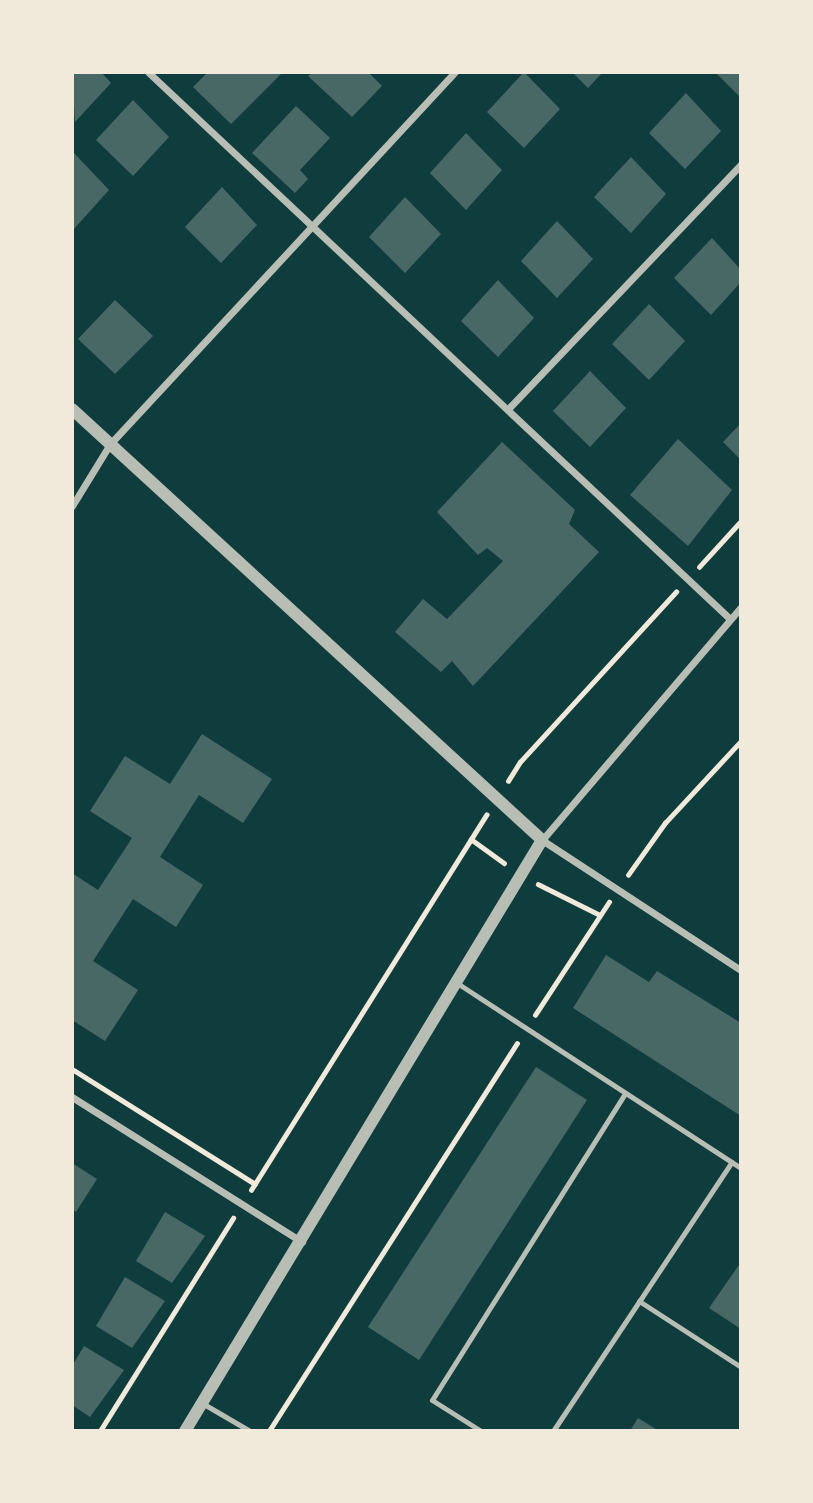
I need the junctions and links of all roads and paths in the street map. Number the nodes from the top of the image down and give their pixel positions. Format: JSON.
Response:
{"nodes":[{"id":1,"x":148,"y":72,"type":"edge"},
{"id":2,"x":454,"y":72,"type":"edge"},
{"id":3,"x":741,"y":164,"type":"edge"},
{"id":4,"x":313,"y":223,"type":"junction"},
{"id":5,"x":72,"y":409,"type":"edge"},
{"id":6,"x":508,"y":409,"type":"junction"},
{"id":7,"x":110,"y":444,"type":"junction"},
{"id":8,"x":72,"y":506,"type":"edge"},
{"id":9,"x":741,"y":521,"type":"edge"},
{"id":10,"x":687,"y":579,"type":"junction"},
{"id":11,"x":741,"y":607,"type":"edge"},
{"id":12,"x":730,"y":620,"type":"junction"},
{"id":13,"x":741,"y":741,"type":"edge"},
{"id":14,"x":496,"y":799,"type":"junction"},
{"id":15,"x":542,"y":840,"type":"junction"},
{"id":16,"x":618,"y":889,"type":"junction"},
{"id":17,"x":741,"y":970,"type":"edge"},
{"id":18,"x":457,"y":983,"type":"junction"},
{"id":19,"x":528,"y":1026,"type":"junction"},
{"id":20,"x":72,"y":1069,"type":"edge"},
{"id":21,"x":625,"y":1094,"type":"junction"},
{"id":22,"x":72,"y":1097,"type":"edge"},
{"id":23,"x":732,"y":1162,"type":"junction"},
{"id":24,"x":741,"y":1168,"type":"edge"},
{"id":25,"x":255,"y":1184,"type":"junction"},
{"id":26,"x":242,"y":1204,"type":"junction"},
{"id":27,"x":302,"y":1242,"type":"junction"},
{"id":28,"x":639,"y":1301,"type":"junction"},
{"id":29,"x":741,"y":1367,"type":"edge"},
{"id":30,"x":202,"y":1403,"type":"junction"},
{"id":31,"x":100,"y":1431,"type":"edge"},
{"id":32,"x":185,"y":1431,"type":"edge"},
{"id":33,"x":250,"y":1431,"type":"edge"},
{"id":34,"x":269,"y":1431,"type":"edge"},
{"id":35,"x":481,"y":1431,"type":"edge"},
{"id":36,"x":553,"y":1431,"type":"edge"}],
"edges":[{"from":1,"to":4,"type":"street"},
{"from":2,"to":4,"type":"street"},
{"from":3,"to":6,"type":"street"},
{"from":4,"to":6,"type":"street"},
{"from":4,"to":7,"type":"street"},
{"from":5,"to":7,"type":"street"},
{"from":6,"to":10,"type":"street"},
{"from":7,"to":8,"type":"street"},
{"from":7,"to":14,"type":"street"},
{"from":9,"to":10,"type":"path"},
{"from":10,"to":12,"type":"street"},
{"from":10,"to":14,"type":"path"},
{"from":11,"to":12,"type":"street"},
{"from":12,"to":15,"type":"street"},
{"from":13,"to":16,"type":"path"},
{"from":14,"to":15,"type":"street"},
{"from":14,"to":25,"type":"path"},
{"from":15,"to":16,"type":"street"},
{"from":15,"to":18,"type":"street"},
{"from":16,"to":17,"type":"street"},
{"from":16,"to":19,"type":"path"},
{"from":18,"to":19,"type":"lane"},
{"from":18,"to":27,"type":"street"},
{"from":19,"to":21,"type":"lane"},
{"from":19,"to":34,"type":"path"},
{"from":20,"to":25,"type":"path"},
{"from":21,"to":23,"type":"lane"},
{"from":21,"to":35,"type":"lane"},
{"from":22,"to":26,"type":"street"},
{"from":23,"to":24,"type":"lane"},
{"from":23,"to":28,"type":"lane"},
{"from":25,"to":26,"type":"path"},
{"from":26,"to":27,"type":"street"},
{"from":26,"to":31,"type":"path"},
{"from":27,"to":30,"type":"street"},
{"from":28,"to":29,"type":"lane"},
{"from":28,"to":36,"type":"lane"},
{"from":30,"to":32,"type":"street"},
{"from":30,"to":33,"type":"lane"}]}
